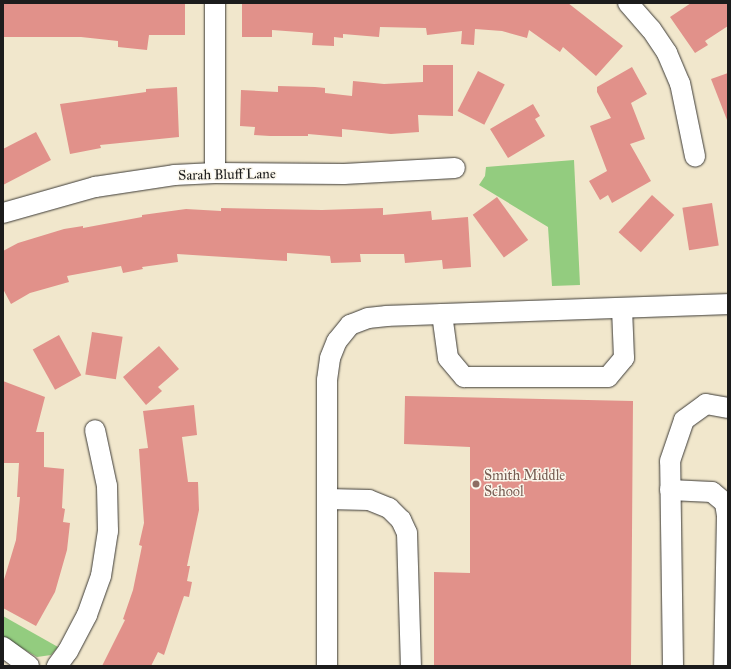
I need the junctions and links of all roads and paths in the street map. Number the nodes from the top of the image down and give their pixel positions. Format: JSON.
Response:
{"nodes":[{"id":1,"x":215,"y":3,"type":"edge"},
{"id":2,"x":632,"y":4,"type":"edge"},
{"id":3,"x":695,"y":156,"type":"dead end"},
{"id":4,"x":455,"y":168,"type":"dead end"},
{"id":5,"x":214,"y":173,"type":"junction"},
{"id":6,"x":3,"y":213,"type":"edge"},
{"id":7,"x":728,"y":304,"type":"edge"},
{"id":8,"x":622,"y":308,"type":"junction"},
{"id":9,"x":442,"y":314,"type":"junction"},
{"id":10,"x":728,"y":408,"type":"edge"},
{"id":11,"x":95,"y":430,"type":"dead end"},
{"id":12,"x":670,"y":490,"type":"junction"},
{"id":13,"x":327,"y":499,"type":"junction"},
{"id":14,"x":3,"y":647,"type":"edge"},
{"id":15,"x":29,"y":666,"type":"edge"},
{"id":16,"x":57,"y":666,"type":"edge"},
{"id":17,"x":327,"y":666,"type":"edge"},
{"id":18,"x":411,"y":666,"type":"edge"},
{"id":19,"x":673,"y":666,"type":"edge"},
{"id":20,"x":724,"y":666,"type":"edge"}],
"edges":[{"from":1,"to":5,"type":"street"},
{"from":2,"to":3,"type":"street"},
{"from":4,"to":5,"type":"street","name":"Sarah Bluff Lane"},
{"from":5,"to":6,"type":"street","name":"Sarah Bluff Lane"},
{"from":7,"to":8,"type":"street"},
{"from":8,"to":9,"type":"street"},
{"from":8,"to":9,"type":"street"},
{"from":9,"to":13,"type":"street"},
{"from":10,"to":12,"type":"street"},
{"from":11,"to":16,"type":"street"},
{"from":12,"to":19,"type":"street"},
{"from":12,"to":20,"type":"street"},
{"from":13,"to":17,"type":"street"},
{"from":13,"to":18,"type":"street"},
{"from":14,"to":15,"type":"street"}]}
